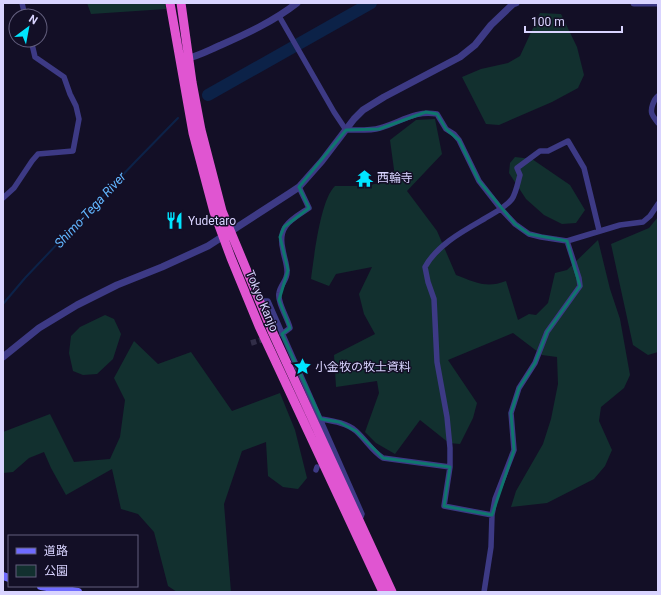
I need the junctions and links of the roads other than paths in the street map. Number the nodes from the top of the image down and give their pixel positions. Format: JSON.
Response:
{"nodes":[{"id":1,"x":170,"y":3,"type":"edge"},
{"id":2,"x":181,"y":3,"type":"edge"},
{"id":3,"x":296,"y":3,"type":"edge"},
{"id":4,"x":516,"y":3,"type":"edge"},
{"id":5,"x":634,"y":3,"type":"edge"},
{"id":6,"x":658,"y":4,"type":"edge"},
{"id":7,"x":279,"y":16,"type":"junction"},
{"id":8,"x":32,"y":48,"type":"edge"},
{"id":9,"x":184,"y":59,"type":"junction"},
{"id":10,"x":658,"y":96,"type":"edge"},
{"id":11,"x":658,"y":123,"type":"edge"},
{"id":12,"x":346,"y":130,"type":"junction"},
{"id":13,"x":299,"y":187,"type":"junction"},
{"id":14,"x":3,"y":198,"type":"edge"},
{"id":15,"x":658,"y":204,"type":"edge"},
{"id":16,"x":500,"y":209,"type":"junction"},
{"id":17,"x":599,"y":230,"type":"junction"},
{"id":18,"x":227,"y":234,"type":"junction"},
{"id":19,"x":568,"y":241,"type":"junction"},
{"id":20,"x":259,"y":301,"type":"junction"},
{"id":21,"x":282,"y":334,"type":"junction"},
{"id":22,"x":3,"y":357,"type":"edge"},
{"id":23,"x":299,"y":398,"type":"junction"},
{"id":24,"x":321,"y":419,"type":"junction"},
{"id":25,"x":450,"y":468,"type":"junction"},
{"id":26,"x":492,"y":515,"type":"junction"},
{"id":27,"x":357,"y":523,"type":"junction"},
{"id":28,"x":47,"y":587,"type":"edge"},
{"id":29,"x":78,"y":592,"type":"edge"},
{"id":30,"x":383,"y":592,"type":"edge"},
{"id":31,"x":392,"y":592,"type":"edge"},
{"id":32,"x":484,"y":592,"type":"edge"}],
"edges":[{"from":1,"to":9,"type":"highway","name":"Tokyo Kanjo"},
{"from":2,"to":9,"type":"highway","name":"Tokyo Kanjo"},
{"from":3,"to":7,"type":"street"},
{"from":4,"to":12,"type":"street"},
{"from":5,"to":6,"type":"street"},
{"from":7,"to":9,"type":"street"},
{"from":7,"to":12,"type":"street"},
{"from":8,"to":14,"type":"street"},
{"from":9,"to":18,"type":"highway","name":"Tokyo Kanjo"},
{"from":10,"to":11,"type":"street"},
{"from":12,"to":13,"type":"street"},
{"from":12,"to":16,"type":"street"},
{"from":13,"to":18,"type":"street"},
{"from":13,"to":21,"type":"street"},
{"from":15,"to":17,"type":"street"},
{"from":16,"to":17,"type":"street"},
{"from":16,"to":19,"type":"street"},
{"from":16,"to":25,"type":"street"},
{"from":17,"to":19,"type":"street"},
{"from":18,"to":20,"type":"highway","name":"Tokyo Kanjo"},
{"from":18,"to":22,"type":"street"},
{"from":18,"to":23,"type":"highway","name":"Tokyo Kanjo"},
{"from":19,"to":26,"type":"street"},
{"from":20,"to":21,"type":"street"},
{"from":20,"to":23,"type":"highway","name":"Tokyo Kanjo"},
{"from":21,"to":24,"type":"street"},
{"from":23,"to":27,"type":"highway","name":"Tokyo Kanjo"},
{"from":24,"to":25,"type":"street"},
{"from":24,"to":27,"type":"street"},
{"from":25,"to":26,"type":"street"},
{"from":26,"to":32,"type":"street"},
{"from":27,"to":30,"type":"highway","name":"Tokyo Kanjo"},
{"from":27,"to":31,"type":"highway","name":"Tokyo Kanjo"},
{"from":28,"to":29,"type":"main road"}]}
